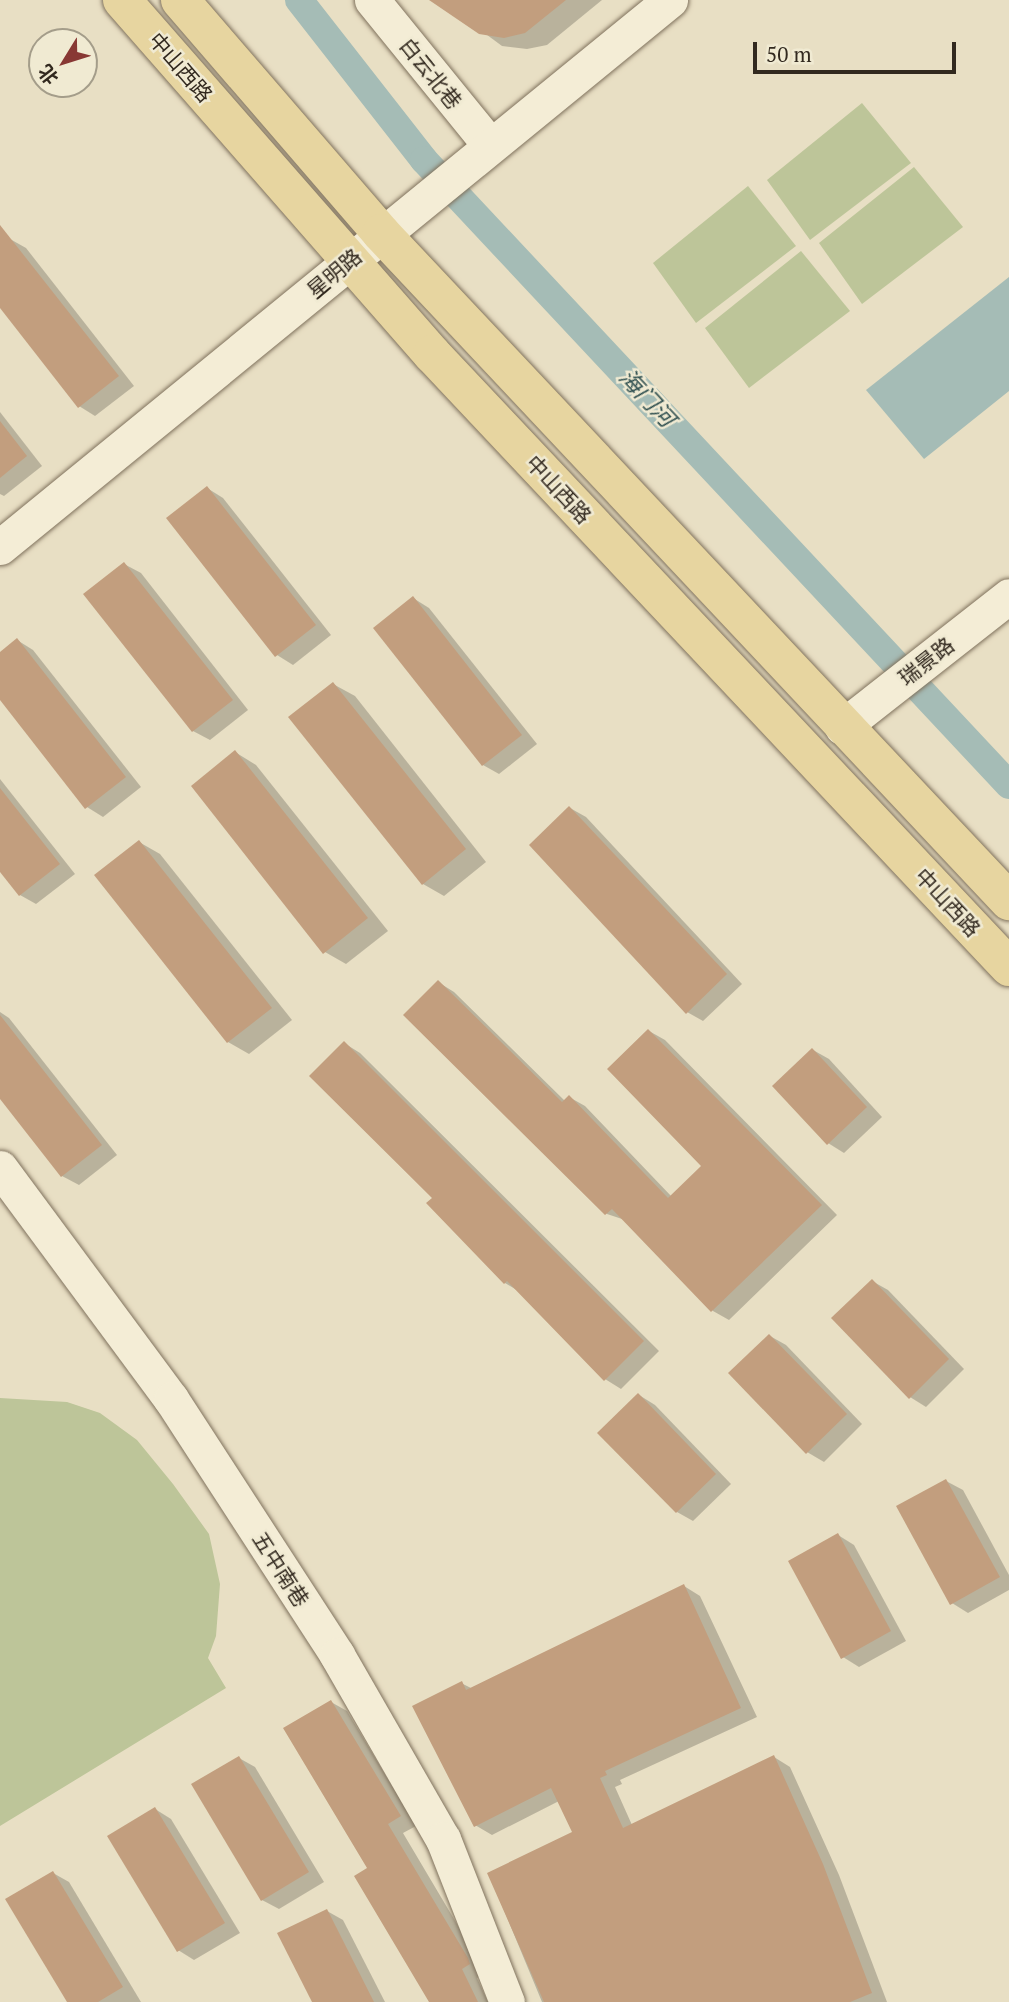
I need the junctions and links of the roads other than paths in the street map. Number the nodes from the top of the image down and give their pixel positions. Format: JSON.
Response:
{"nodes":[{"id":1,"x":122,"y":0,"type":"edge"},
{"id":2,"x":180,"y":0,"type":"edge"},
{"id":3,"x":372,"y":0,"type":"edge"},
{"id":4,"x":670,"y":0,"type":"edge"},
{"id":5,"x":490,"y":145,"type":"junction"},
{"id":6,"x":390,"y":226,"type":"junction"},
{"id":7,"x":349,"y":260,"type":"junction"},
{"id":8,"x":0,"y":547,"type":"edge"},
{"id":9,"x":1009,"y":596,"type":"edge"},
{"id":10,"x":856,"y":715,"type":"junction"},
{"id":11,"x":1009,"y":901,"type":"edge"},
{"id":12,"x":1009,"y":967,"type":"edge"},
{"id":13,"x":0,"y":1168,"type":"edge"},
{"id":14,"x":506,"y":2002,"type":"edge"}],
"edges":[{"from":1,"to":7,"type":"main road","name":"中山西路"},
{"from":2,"to":6,"type":"main road","name":"中山西路"},
{"from":3,"to":5,"type":"street","name":"白云北巷"},
{"from":4,"to":5,"type":"street","name":"星明路"},
{"from":5,"to":6,"type":"street","name":"星明路"},
{"from":6,"to":7,"type":"street","name":"星明路"},
{"from":6,"to":10,"type":"main road","name":"中山西路"},
{"from":7,"to":8,"type":"street","name":"星明路"},
{"from":7,"to":12,"type":"main road","name":"中山西路"},
{"from":9,"to":10,"type":"street","name":"瑞景路"},
{"from":10,"to":11,"type":"main road","name":"中山西路"},
{"from":13,"to":14,"type":"street","name":"五中南巷"}]}
